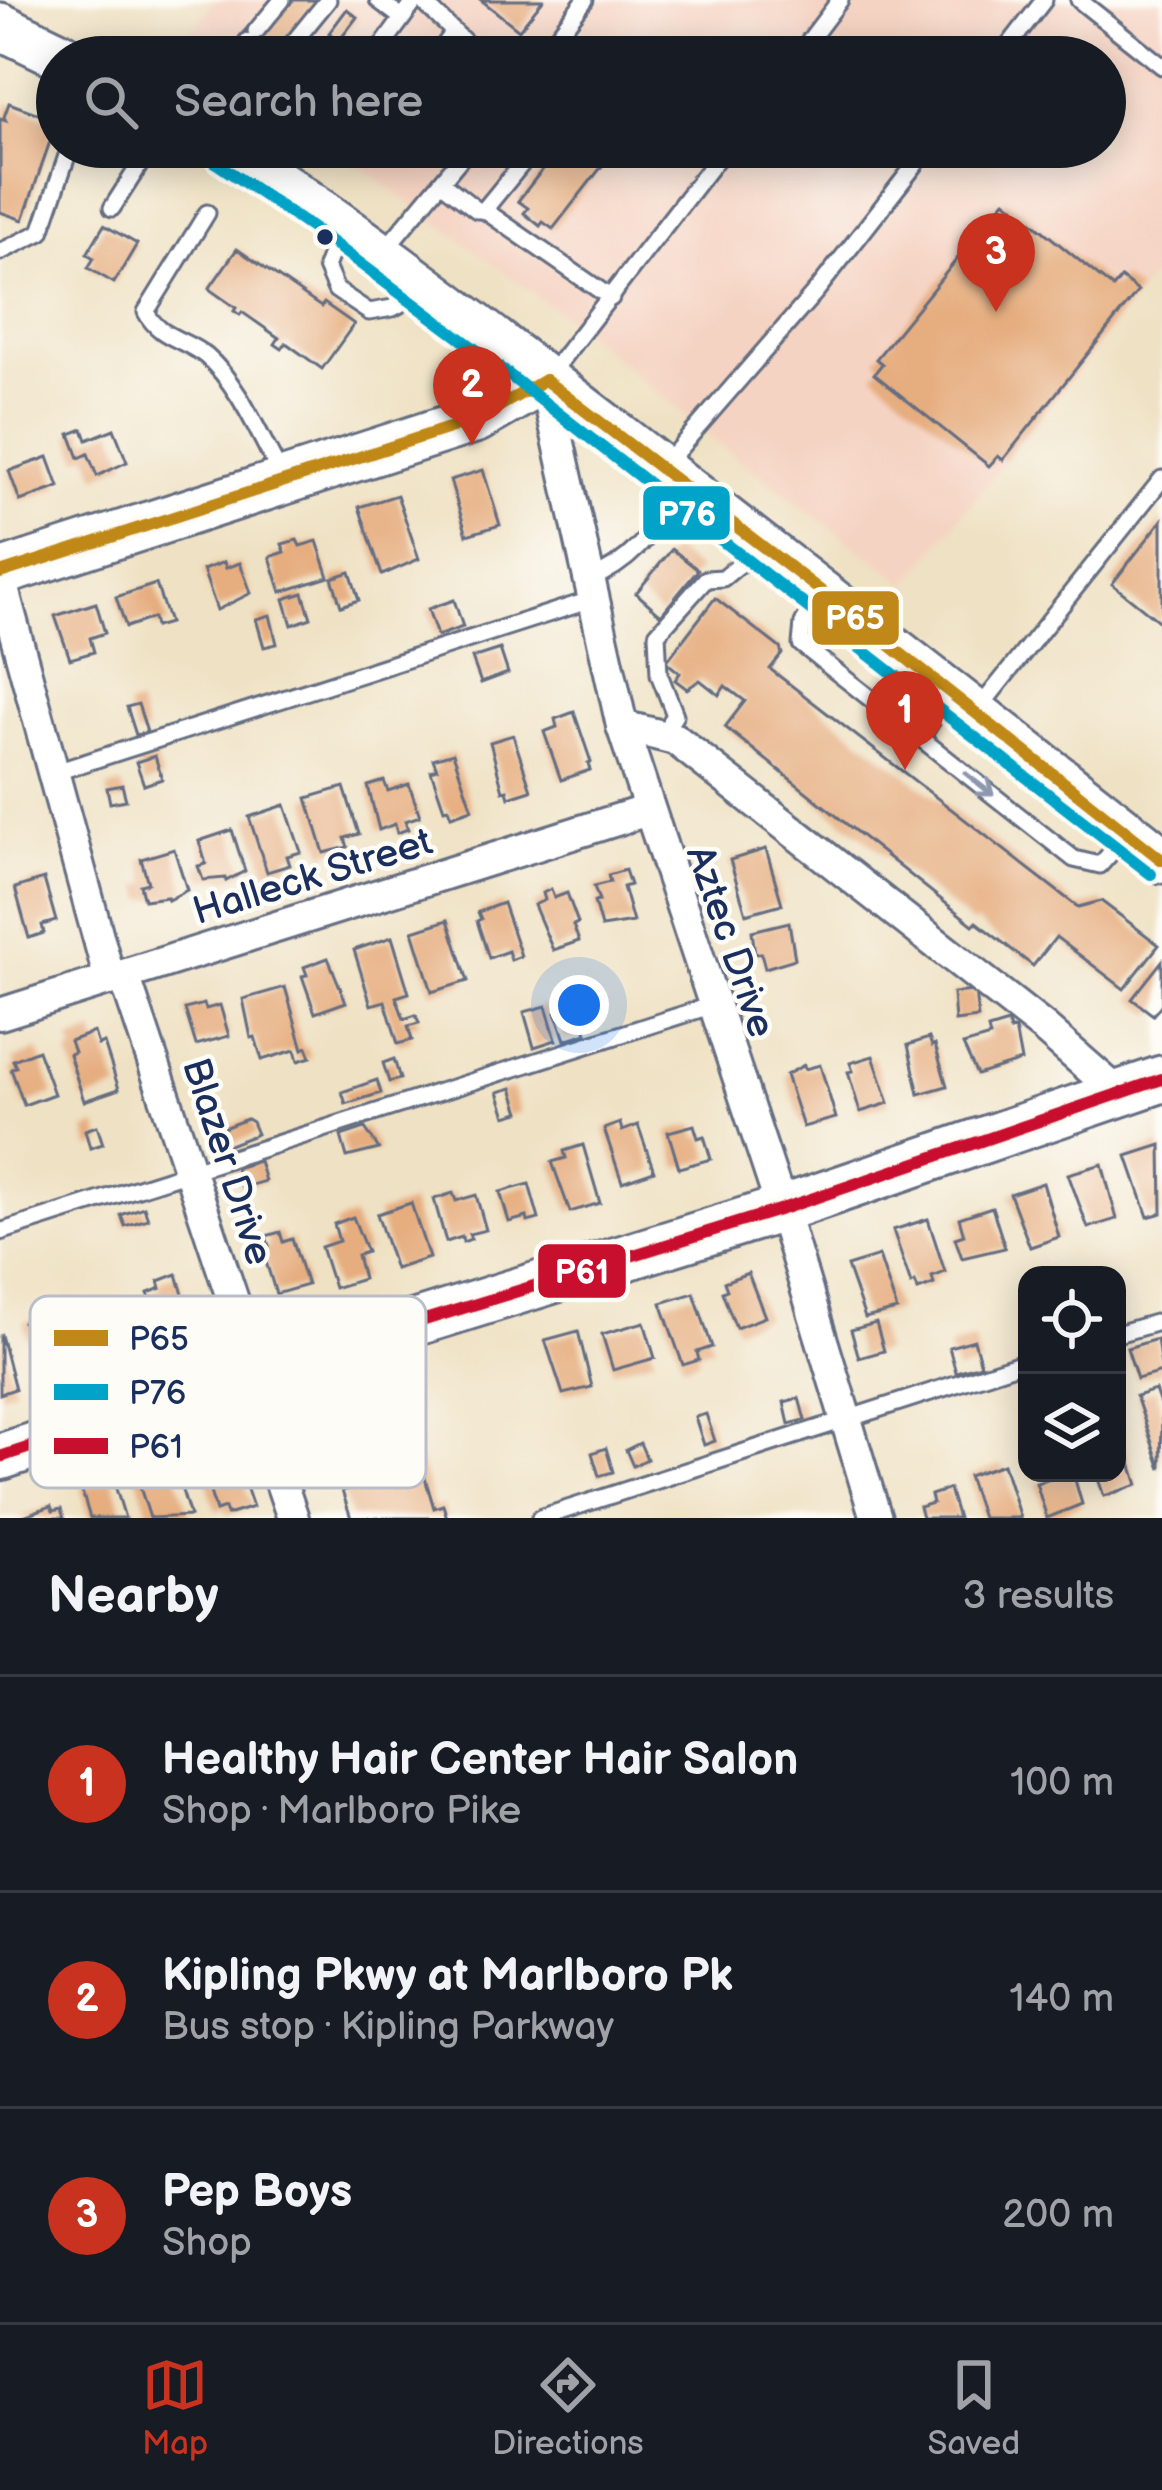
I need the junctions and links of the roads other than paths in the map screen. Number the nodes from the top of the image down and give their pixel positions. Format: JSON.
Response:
{"nodes":[{"id":1,"x":282,"y":0,"type":"edge"},
{"id":2,"x":328,"y":0,"type":"edge"},
{"id":3,"x":378,"y":0,"type":"edge"},
{"id":4,"x":418,"y":0,"type":"edge"},
{"id":5,"x":586,"y":0,"type":"edge"},
{"id":6,"x":840,"y":0,"type":"edge"},
{"id":7,"x":1044,"y":0,"type":"edge"},
{"id":8,"x":1079,"y":0,"type":"edge"},
{"id":9,"x":402,"y":18,"type":"junction"},
{"id":10,"x":453,"y":33,"type":"junction"},
{"id":11,"x":3,"y":34,"type":"edge"},
{"id":12,"x":253,"y":36,"type":"edge"},
{"id":13,"x":299,"y":36,"type":"edge"},
{"id":14,"x":389,"y":36,"type":"edge"},
{"id":15,"x":451,"y":36,"type":"edge"},
{"id":16,"x":456,"y":36,"type":"edge"},
{"id":17,"x":558,"y":36,"type":"edge"},
{"id":18,"x":813,"y":36,"type":"edge"},
{"id":19,"x":1016,"y":36,"type":"edge"},
{"id":20,"x":1124,"y":36,"type":"edge"},
{"id":21,"x":1126,"y":37,"type":"edge"},
{"id":22,"x":36,"y":46,"type":"edge"},
{"id":23,"x":1162,"y":66,"type":"edge"},
{"id":24,"x":63,"y":168,"type":"edge"},
{"id":25,"x":138,"y":168,"type":"edge"},
{"id":26,"x":255,"y":168,"type":"edge"},
{"id":27,"x":453,"y":168,"type":"edge"},
{"id":28,"x":518,"y":168,"type":"edge"},
{"id":29,"x":710,"y":168,"type":"edge"},
{"id":30,"x":913,"y":168,"type":"edge"},
{"id":31,"x":442,"y":182,"type":"junction"},
{"id":32,"x":112,"y":208,"type":"dead end"},
{"id":33,"x":484,"y":210,"type":"junction"},
{"id":34,"x":207,"y":213,"type":"dead end"},
{"id":35,"x":341,"y":227,"type":"junction"},
{"id":36,"x":0,"y":252,"type":"edge"},
{"id":37,"x":380,"y":255,"type":"junction"},
{"id":38,"x":427,"y":290,"type":"junction"},
{"id":39,"x":611,"y":298,"type":"junction"},
{"id":40,"x":545,"y":380,"type":"junction"},
{"id":41,"x":672,"y":478,"type":"junction"},
{"id":42,"x":1162,"y":479,"type":"edge"},
{"id":43,"x":284,"y":481,"type":"junction"},
{"id":44,"x":762,"y":546,"type":"junction"},
{"id":45,"x":0,"y":576,"type":"edge"},
{"id":46,"x":592,"y":589,"type":"junction"},
{"id":47,"x":821,"y":592,"type":"junction"},
{"id":48,"x":963,"y":702,"type":"junction"},
{"id":49,"x":622,"y":726,"type":"junction"},
{"id":50,"x":663,"y":734,"type":"junction"},
{"id":51,"x":921,"y":738,"type":"junction"},
{"id":52,"x":53,"y":772,"type":"junction"},
{"id":53,"x":647,"y":810,"type":"junction"},
{"id":54,"x":1145,"y":847,"type":"edge"},
{"id":55,"x":117,"y":978,"type":"junction"},
{"id":56,"x":713,"y":1005,"type":"junction"},
{"id":57,"x":0,"y":1015,"type":"edge"},
{"id":58,"x":1162,"y":1079,"type":"edge"},
{"id":59,"x":1118,"y":1091,"type":"junction"},
{"id":60,"x":191,"y":1169,"type":"junction"},
{"id":61,"x":782,"y":1209,"type":"junction"},
{"id":62,"x":0,"y":1232,"type":"edge"},
{"id":63,"x":228,"y":1296,"type":"edge"},
{"id":64,"x":426,"y":1320,"type":"edge"},
{"id":65,"x":1162,"y":1321,"type":"edge"},
{"id":66,"x":1126,"y":1331,"type":"edge"},
{"id":67,"x":1018,"y":1364,"type":"edge"},
{"id":68,"x":846,"y":1419,"type":"junction"},
{"id":69,"x":30,"y":1447,"type":"edge"},
{"id":70,"x":0,"y":1457,"type":"edge"},
{"id":71,"x":283,"y":1488,"type":"edge"},
{"id":72,"x":292,"y":1518,"type":"edge"},
{"id":73,"x":540,"y":1518,"type":"edge"},
{"id":74,"x":876,"y":1518,"type":"edge"}],
"edges":[{"from":1,"to":12,"type":"lane"},
{"from":2,"to":13,"type":"lane"},
{"from":3,"to":9,"type":"lane"},
{"from":4,"to":9,"type":"lane"},
{"from":4,"to":10,"type":"lane"},
{"from":5,"to":17,"type":"lane"},
{"from":6,"to":18,"type":"lane"},
{"from":7,"to":19,"type":"lane"},
{"from":8,"to":20,"type":"lane"},
{"from":9,"to":14,"type":"lane"},
{"from":10,"to":15,"type":"lane"},
{"from":10,"to":16,"type":"lane"},
{"from":11,"to":22,"type":"street"},
{"from":21,"to":23,"type":"lane"},
{"from":24,"to":36,"type":"lane"},
{"from":25,"to":32,"type":"lane"},
{"from":26,"to":35,"type":"street"},
{"from":27,"to":31,"type":"lane"},
{"from":28,"to":33,"type":"lane"},
{"from":29,"to":39,"type":"lane"},
{"from":30,"to":41,"type":"lane"},
{"from":31,"to":33,"type":"lane"},
{"from":31,"to":37,"type":"lane"},
{"from":33,"to":39,"type":"lane"},
{"from":34,"to":43,"type":"lane"},
{"from":35,"to":37,"type":"street"},
{"from":35,"to":38,"type":"lane"},
{"from":37,"to":38,"type":"street"},
{"from":38,"to":40,"type":"street"},
{"from":39,"to":40,"type":"lane"},
{"from":40,"to":41,"type":"street"},
{"from":40,"to":43,"type":"street"},
{"from":40,"to":46,"type":"street","name":"Aztec Drive"},
{"from":41,"to":44,"type":"street"},
{"from":41,"to":46,"type":"lane"},
{"from":42,"to":48,"type":"lane"},
{"from":43,"to":45,"type":"street"},
{"from":44,"to":47,"type":"street"},
{"from":44,"to":50,"type":"lane"},
{"from":45,"to":52,"type":"street","name":"Blazer Drive"},
{"from":46,"to":49,"type":"street","name":"Aztec Drive"},
{"from":46,"to":52,"type":"lane"},
{"from":47,"to":48,"type":"street"},
{"from":47,"to":51,"type":"lane"},
{"from":48,"to":51,"type":"lane"},
{"from":48,"to":54,"type":"street"},
{"from":49,"to":50,"type":"street"},
{"from":49,"to":53,"type":"street","name":"Aztec Drive"},
{"from":50,"to":59,"type":"street"},
{"from":51,"to":54,"type":"lane","one_way":true},
{"from":52,"to":55,"type":"street","name":"Blazer Drive"},
{"from":53,"to":55,"type":"street","name":"Halleck Street"},
{"from":53,"to":56,"type":"street","name":"Aztec Drive"},
{"from":55,"to":57,"type":"street","name":"Halleck Street"},
{"from":55,"to":60,"type":"street","name":"Blazer Drive"},
{"from":56,"to":60,"type":"lane"},
{"from":56,"to":61,"type":"street","name":"Aztec Drive"},
{"from":58,"to":59,"type":"street"},
{"from":59,"to":61,"type":"street"},
{"from":60,"to":62,"type":"lane"},
{"from":60,"to":63,"type":"street","name":"Blazer Drive"},
{"from":61,"to":64,"type":"street"},
{"from":61,"to":68,"type":"street","name":"Aztec Drive"},
{"from":65,"to":66,"type":"lane"},
{"from":67,"to":68,"type":"lane"},
{"from":68,"to":73,"type":"lane"},
{"from":68,"to":74,"type":"street","name":"Aztec Drive"},
{"from":69,"to":70,"type":"street"},
{"from":71,"to":72,"type":"street","name":"Blazer Drive"}]}
